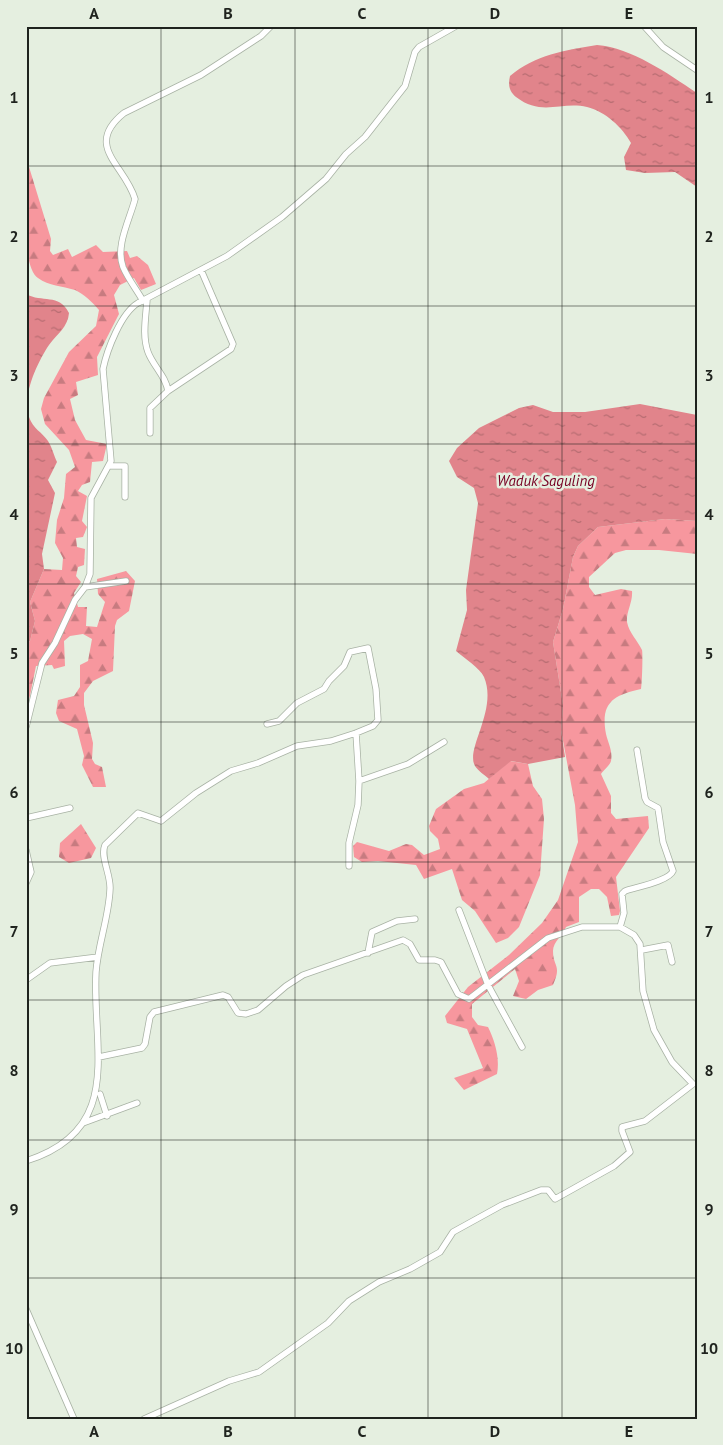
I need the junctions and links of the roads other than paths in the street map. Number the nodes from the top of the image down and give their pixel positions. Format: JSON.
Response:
{"nodes":[{"id":1,"x":271,"y":26,"type":"edge"},
{"id":2,"x":456,"y":26,"type":"edge"},
{"id":3,"x":644,"y":26,"type":"edge"},
{"id":4,"x":697,"y":70,"type":"edge"},
{"id":5,"x":201,"y":270,"type":"junction"},
{"id":6,"x":145,"y":301,"type":"junction"},
{"id":7,"x":168,"y":391,"type":"junction"},
{"id":8,"x":150,"y":433,"type":"dead end"},
{"id":9,"x":110,"y":466,"type":"junction"},
{"id":10,"x":125,"y":497,"type":"dead end"},
{"id":11,"x":126,"y":581,"type":"dead end"},
{"id":12,"x":85,"y":587,"type":"junction"},
{"id":13,"x":267,"y":724,"type":"dead end"},
{"id":14,"x":26,"y":727,"type":"edge"},
{"id":15,"x":356,"y":733,"type":"junction"},
{"id":16,"x":444,"y":742,"type":"dead end"},
{"id":17,"x":636,"y":750,"type":"dead end"},
{"id":18,"x":359,"y":780,"type":"junction"},
{"id":19,"x":70,"y":808,"type":"dead end"},
{"id":20,"x":26,"y":818,"type":"edge"},
{"id":21,"x":26,"y":850,"type":"edge"},
{"id":22,"x":348,"y":866,"type":"dead end"},
{"id":23,"x":26,"y":884,"type":"edge"},
{"id":24,"x":459,"y":910,"type":"dead end"},
{"id":25,"x":415,"y":918,"type":"dead end"},
{"id":26,"x":620,"y":927,"type":"junction"},
{"id":27,"x":642,"y":950,"type":"junction"},
{"id":28,"x":368,"y":953,"type":"junction"},
{"id":29,"x":98,"y":957,"type":"junction"},
{"id":30,"x":672,"y":962,"type":"dead end"},
{"id":31,"x":26,"y":980,"type":"edge"},
{"id":32,"x":488,"y":985,"type":"junction"},
{"id":33,"x":522,"y":1047,"type":"dead end"},
{"id":34,"x":99,"y":1056,"type":"junction"},
{"id":35,"x":695,"y":1085,"type":"edge"},
{"id":36,"x":100,"y":1094,"type":"dead end"},
{"id":37,"x":137,"y":1103,"type":"dead end"},
{"id":38,"x":106,"y":1116,"type":"junction"},
{"id":39,"x":83,"y":1123,"type":"junction"},
{"id":40,"x":26,"y":1161,"type":"edge"},
{"id":41,"x":26,"y":1309,"type":"edge"},
{"id":42,"x":74,"y":1419,"type":"edge"},
{"id":43,"x":144,"y":1419,"type":"edge"}],
"edges":[{"from":1,"to":6,"type":"street"},
{"from":2,"to":5,"type":"street"},
{"from":3,"to":4,"type":"street"},
{"from":5,"to":6,"type":"street"},
{"from":5,"to":7,"type":"street"},
{"from":6,"to":7,"type":"street"},
{"from":6,"to":9,"type":"street"},
{"from":7,"to":8,"type":"street"},
{"from":9,"to":10,"type":"street"},
{"from":9,"to":12,"type":"street"},
{"from":11,"to":12,"type":"street"},
{"from":12,"to":14,"type":"street"},
{"from":13,"to":15,"type":"street"},
{"from":15,"to":18,"type":"street"},
{"from":15,"to":29,"type":"street"},
{"from":16,"to":18,"type":"street"},
{"from":17,"to":26,"type":"street"},
{"from":18,"to":22,"type":"street"},
{"from":19,"to":20,"type":"street"},
{"from":21,"to":23,"type":"street"},
{"from":24,"to":32,"type":"street"},
{"from":25,"to":28,"type":"street"},
{"from":26,"to":27,"type":"street"},
{"from":26,"to":32,"type":"street"},
{"from":27,"to":30,"type":"street"},
{"from":27,"to":35,"type":"street"},
{"from":28,"to":32,"type":"street"},
{"from":28,"to":34,"type":"street"},
{"from":29,"to":31,"type":"street"},
{"from":29,"to":34,"type":"street"},
{"from":32,"to":33,"type":"street"},
{"from":34,"to":39,"type":"street"},
{"from":35,"to":43,"type":"street"},
{"from":36,"to":38,"type":"street"},
{"from":37,"to":38,"type":"street"},
{"from":38,"to":39,"type":"street"},
{"from":39,"to":40,"type":"street"},
{"from":41,"to":42,"type":"street"}]}
